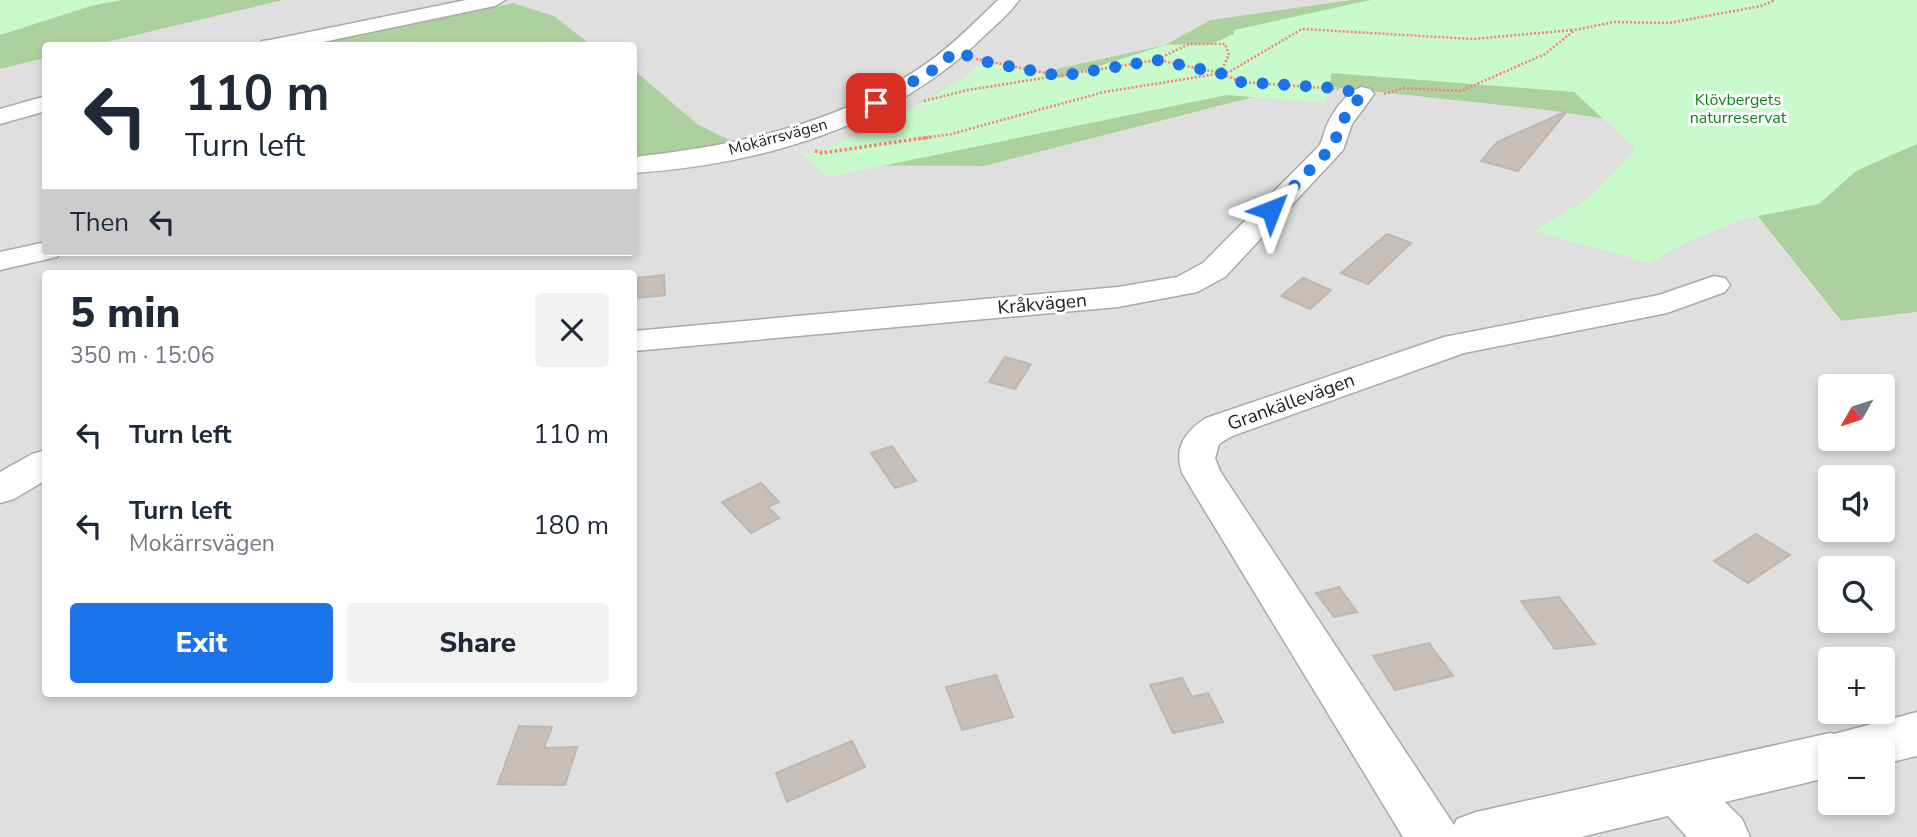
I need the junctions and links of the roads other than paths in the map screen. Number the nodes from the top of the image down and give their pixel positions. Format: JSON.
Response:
{"nodes":[{"id":1,"x":495,"y":0,"type":"edge"},
{"id":2,"x":1009,"y":0,"type":"edge"},
{"id":3,"x":290,"y":42,"type":"edge"},
{"id":4,"x":1362,"y":94,"type":"road end"},
{"id":5,"x":42,"y":104,"type":"edge"},
{"id":6,"x":0,"y":117,"type":"edge"},
{"id":7,"x":637,"y":165,"type":"edge"},
{"id":8,"x":42,"y":252,"type":"edge"},
{"id":9,"x":0,"y":261,"type":"edge"},
{"id":10,"x":1714,"y":285,"type":"dead end"},
{"id":11,"x":637,"y":341,"type":"edge"},
{"id":12,"x":42,"y":465,"type":"edge"},
{"id":13,"x":0,"y":489,"type":"edge"},
{"id":14,"x":1917,"y":734,"type":"edge"},
{"id":15,"x":1895,"y":739,"type":"edge"},
{"id":16,"x":1818,"y":758,"type":"edge"},
{"id":17,"x":1678,"y":791,"type":"junction"},
{"id":18,"x":1433,"y":837,"type":"edge"},
{"id":19,"x":1476,"y":837,"type":"edge"},
{"id":20,"x":1723,"y":837,"type":"edge"}],
"edges":[{"from":1,"to":3,"type":"street"},
{"from":2,"to":7,"type":"street","name":"Mokärrsvägen"},
{"from":4,"to":11,"type":"street","name":"Kråkvägen"},
{"from":5,"to":6,"type":"street"},
{"from":8,"to":9,"type":"street"},
{"from":10,"to":18,"type":"street","name":"Grankällevägen"},
{"from":12,"to":13,"type":"street"},
{"from":14,"to":15,"type":"street"},
{"from":16,"to":17,"type":"street"},
{"from":17,"to":19,"type":"street"},
{"from":17,"to":20,"type":"street"}]}
